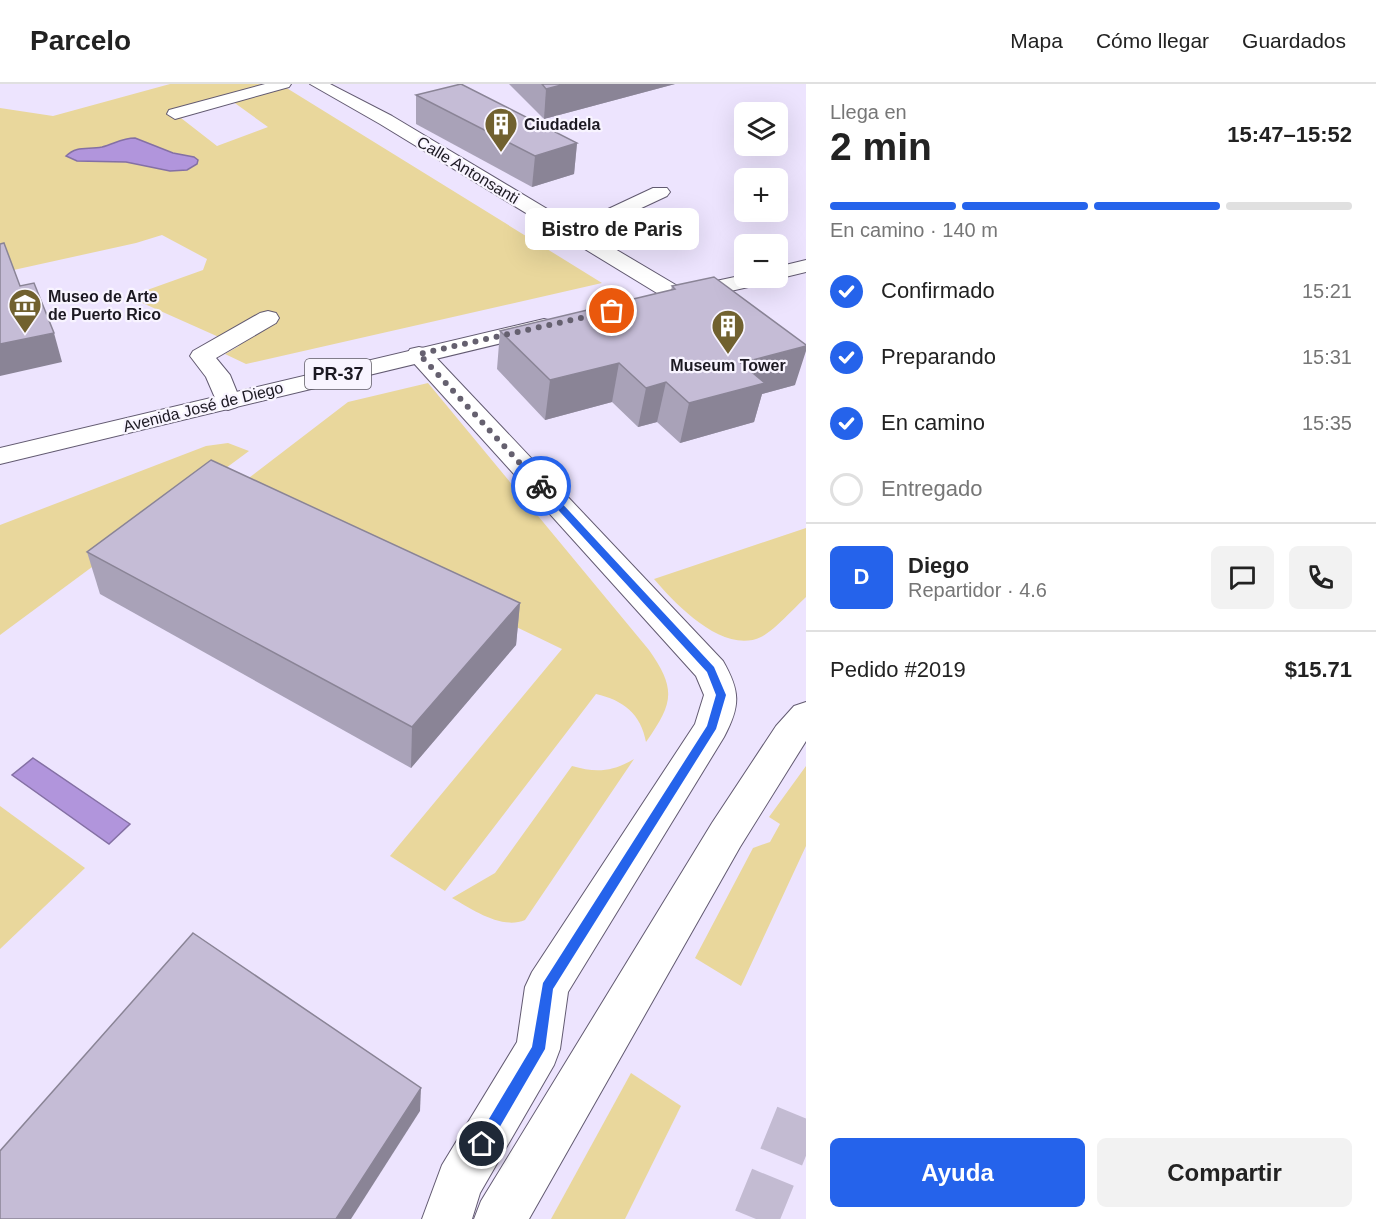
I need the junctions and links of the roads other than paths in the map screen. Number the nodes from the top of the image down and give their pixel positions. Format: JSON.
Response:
{"nodes":[{"id":1,"x":283,"y":84,"type":"edge"},
{"id":2,"x":318,"y":84,"type":"edge"},
{"id":3,"x":175,"y":114,"type":"dead end"},
{"id":4,"x":660,"y":192,"type":"dead end"},
{"id":5,"x":572,"y":233,"type":"junction"},
{"id":6,"x":806,"y":266,"type":"edge"},
{"id":7,"x":788,"y":270,"type":"edge"},
{"id":8,"x":734,"y":283,"type":"edge"},
{"id":9,"x":678,"y":296,"type":"junction"},
{"id":10,"x":643,"y":304,"type":"edge"},
{"id":11,"x":268,"y":318,"type":"dead end"},
{"id":12,"x":565,"y":321,"type":"edge"},
{"id":13,"x":419,"y":354,"type":"junction"},
{"id":14,"x":228,"y":402,"type":"junction"},
{"id":15,"x":0,"y":456,"type":"edge"},
{"id":16,"x":806,"y":716,"type":"edge"},
{"id":17,"x":447,"y":1219,"type":"edge"},
{"id":18,"x":499,"y":1219,"type":"edge"}],
"edges":[{"from":1,"to":3,"type":"main road"},
{"from":2,"to":5,"type":"main road","name":"Calle Antonsanti"},
{"from":4,"to":5,"type":"main road"},
{"from":5,"to":9,"type":"main road","name":"Calle Antonsanti"},
{"from":6,"to":7,"type":"main road"},
{"from":8,"to":9,"type":"main road"},
{"from":9,"to":10,"type":"main road"},
{"from":11,"to":14,"type":"main road"},
{"from":12,"to":13,"type":"main road","name":"Avenida José de Diego","number":"PR-37"},
{"from":13,"to":14,"type":"main road","name":"Avenida José de Diego","number":"PR-37"},
{"from":13,"to":17,"type":"main road"},
{"from":14,"to":15,"type":"main road","name":"Avenida José de Diego","number":"PR-37"},
{"from":16,"to":18,"type":"main road"}]}
